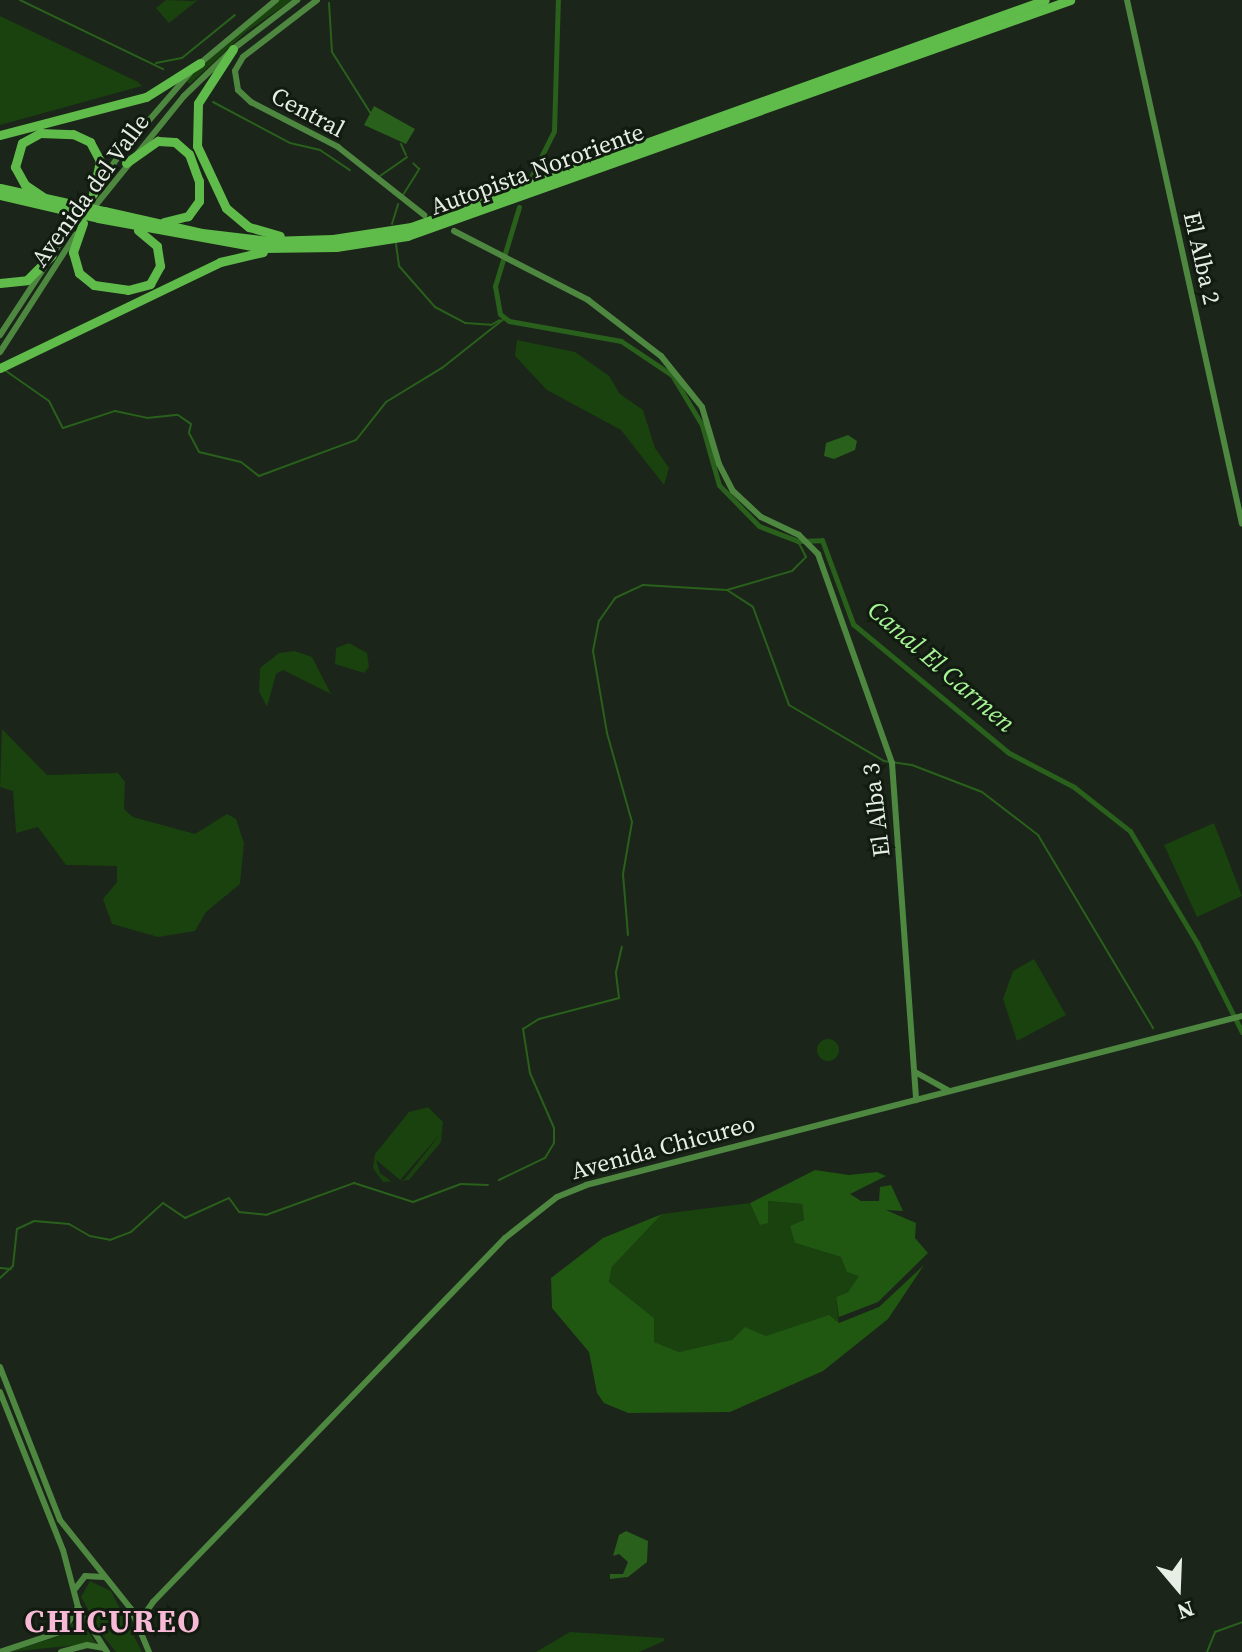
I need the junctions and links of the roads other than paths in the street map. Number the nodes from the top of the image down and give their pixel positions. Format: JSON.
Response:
{"nodes":[{"id":1,"x":276,"y":0,"type":"edge"},
{"id":2,"x":297,"y":0,"type":"edge"},
{"id":3,"x":317,"y":0,"type":"edge"},
{"id":4,"x":1045,"y":0,"type":"edge"},
{"id":5,"x":1070,"y":0,"type":"edge"},
{"id":6,"x":1127,"y":0,"type":"edge"},
{"id":7,"x":233,"y":49,"type":"junction"},
{"id":8,"x":200,"y":63,"type":"junction"},
{"id":9,"x":0,"y":135,"type":"edge"},
{"id":10,"x":126,"y":163,"type":"junction"},
{"id":11,"x":0,"y":188,"type":"edge"},
{"id":12,"x":93,"y":194,"type":"junction"},
{"id":13,"x":0,"y":195,"type":"edge"},
{"id":14,"x":47,"y":203,"type":"junction"},
{"id":15,"x":0,"y":205,"type":"edge"},
{"id":16,"x":101,"y":215,"type":"junction"},
{"id":17,"x":424,"y":215,"type":"dead end"},
{"id":18,"x":148,"y":221,"type":"junction"},
{"id":19,"x":83,"y":223,"type":"junction"},
{"id":20,"x":128,"y":225,"type":"junction"},
{"id":21,"x":454,"y":231,"type":"dead end"},
{"id":22,"x":307,"y":241,"type":"junction"},
{"id":23,"x":286,"y":249,"type":"junction"},
{"id":24,"x":52,"y":255,"type":"junction"},
{"id":25,"x":0,"y":283,"type":"edge"},
{"id":26,"x":0,"y":335,"type":"edge"},
{"id":27,"x":0,"y":352,"type":"edge"},
{"id":28,"x":0,"y":368,"type":"edge"},
{"id":29,"x":1242,"y":524,"type":"edge"},
{"id":30,"x":1238,"y":1017,"type":"edge"},
{"id":31,"x":915,"y":1072,"type":"junction"},
{"id":32,"x":923,"y":1079,"type":"junction"},
{"id":33,"x":915,"y":1083,"type":"junction"},
{"id":34,"x":949,"y":1091,"type":"junction"},
{"id":35,"x":916,"y":1100,"type":"junction"},
{"id":36,"x":0,"y":1367,"type":"edge"},
{"id":37,"x":0,"y":1392,"type":"edge"},
{"id":38,"x":107,"y":1579,"type":"junction"},
{"id":39,"x":74,"y":1592,"type":"junction"},
{"id":40,"x":153,"y":1602,"type":"junction"},
{"id":41,"x":128,"y":1605,"type":"junction"},
{"id":42,"x":78,"y":1607,"type":"junction"},
{"id":43,"x":142,"y":1632,"type":"junction"},
{"id":44,"x":105,"y":1650,"type":"edge"},
{"id":45,"x":149,"y":1651,"type":"edge"},
{"id":46,"x":0,"y":1652,"type":"edge"},
{"id":47,"x":61,"y":1652,"type":"edge"}],
"edges":[{"from":1,"to":8,"type":"main road","name":"Avenida del Valle"},
{"from":2,"to":7,"type":"main road","name":"Avenida del Valle"},
{"from":3,"to":17,"type":"main road","name":"Central"},
{"from":4,"to":22,"type":"highway","name":"Autopista Nororiente"},
{"from":5,"to":23,"type":"highway","name":"Autopista Nororiente"},
{"from":6,"to":29,"type":"main road","name":"El Alba 2"},
{"from":7,"to":10,"type":"main road","name":"Avenida del Valle"},
{"from":7,"to":22,"type":"highway"},
{"from":8,"to":9,"type":"highway"},
{"from":8,"to":12,"type":"main road","name":"Avenida del Valle"},
{"from":10,"to":18,"type":"highway"},
{"from":10,"to":19,"type":"main road","name":"Avenida del Valle"},
{"from":11,"to":14,"type":"highway","name":"Autopista Nororiente"},
{"from":12,"to":14,"type":"highway"},
{"from":12,"to":24,"type":"main road","name":"Avenida del Valle"},
{"from":13,"to":14,"type":"highway","name":"Autopista Nororiente"},
{"from":14,"to":15,"type":"highway"},
{"from":14,"to":16,"type":"highway","name":"Autopista Nororiente","bridge":true},
{"from":16,"to":18,"type":"highway","name":"Autopista Nororiente"},
{"from":16,"to":20,"type":"highway","name":"Autopista Nororiente"},
{"from":18,"to":22,"type":"highway","name":"Autopista Nororiente"},
{"from":19,"to":20,"type":"highway"},
{"from":19,"to":27,"type":"main road","name":"Avenida del Valle"},
{"from":20,"to":23,"type":"highway","name":"Autopista Nororiente"},
{"from":21,"to":31,"type":"main road","name":"El Alba 3"},
{"from":23,"to":28,"type":"highway"},
{"from":24,"to":25,"type":"highway"},
{"from":24,"to":26,"type":"main road","name":"Avenida del Valle"},
{"from":30,"to":34,"type":"main road","name":"Avenida Chicureo"},
{"from":31,"to":32,"type":"main road"},
{"from":31,"to":33,"type":"main road","name":"El Alba 3"},
{"from":32,"to":33,"type":"main road"},
{"from":32,"to":34,"type":"main road"},
{"from":33,"to":35,"type":"main road","name":"El Alba 3"},
{"from":34,"to":35,"type":"main road","name":"Avenida Chicureo"},
{"from":35,"to":40,"type":"main road","name":"Avenida Chicureo"},
{"from":36,"to":38,"type":"main road"},
{"from":37,"to":39,"type":"main road"},
{"from":38,"to":39,"type":"main road"},
{"from":38,"to":41,"type":"main road"},
{"from":39,"to":42,"type":"main road"},
{"from":40,"to":41,"type":"main road"},
{"from":40,"to":43,"type":"main road","name":"Avenida Chicureo"},
{"from":41,"to":43,"type":"main road"},
{"from":42,"to":44,"type":"main road"},
{"from":42,"to":46,"type":"main road"},
{"from":43,"to":45,"type":"main road"},
{"from":44,"to":47,"type":"main road"}]}
